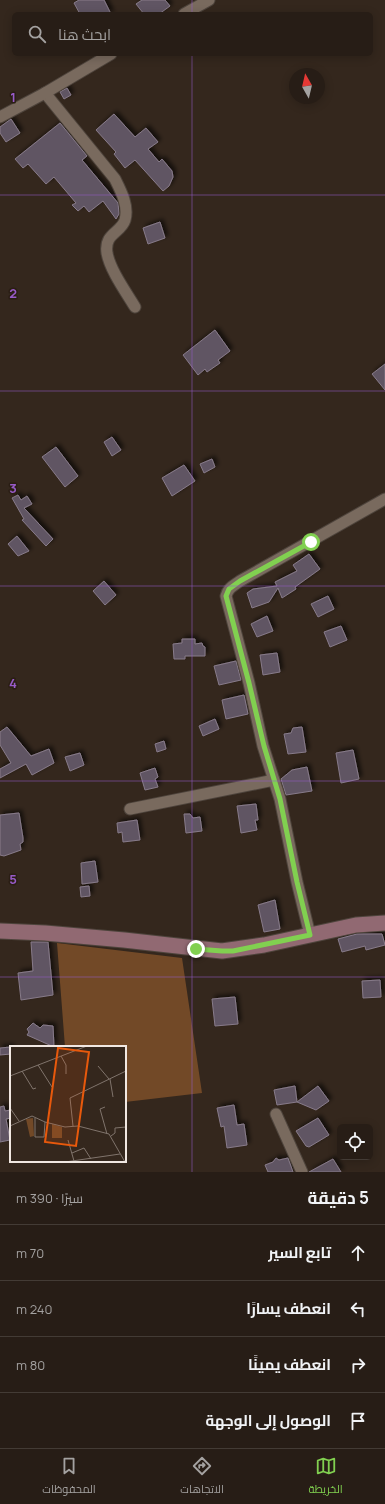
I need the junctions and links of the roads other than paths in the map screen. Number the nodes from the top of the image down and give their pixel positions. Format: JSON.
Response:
{"nodes":[{"id":1,"x":209,"y":0,"type":"edge"},
{"id":2,"x":188,"y":12,"type":"edge"},
{"id":3,"x":108,"y":56,"type":"edge"},
{"id":4,"x":45,"y":93,"type":"junction"},
{"id":5,"x":0,"y":117,"type":"edge"},
{"id":6,"x":135,"y":307,"type":"dead end"},
{"id":7,"x":385,"y":499,"type":"edge"},
{"id":8,"x":274,"y":780,"type":"junction"},
{"id":9,"x":130,"y":809,"type":"dead end"},
{"id":10,"x":385,"y":924,"type":"edge"},
{"id":11,"x":0,"y":931,"type":"edge"},
{"id":12,"x":310,"y":935,"type":"junction"},
{"id":13,"x":276,"y":1114,"type":"dead end"},
{"id":14,"x":302,"y":1172,"type":"edge"}],
"edges":[{"from":1,"to":2,"type":"street"},
{"from":3,"to":4,"type":"street"},
{"from":4,"to":5,"type":"street"},
{"from":4,"to":6,"type":"street"},
{"from":7,"to":8,"type":"street"},
{"from":8,"to":9,"type":"street"},
{"from":8,"to":12,"type":"street"},
{"from":10,"to":12,"type":"main road"},
{"from":11,"to":12,"type":"main road"},
{"from":13,"to":14,"type":"street"}]}
